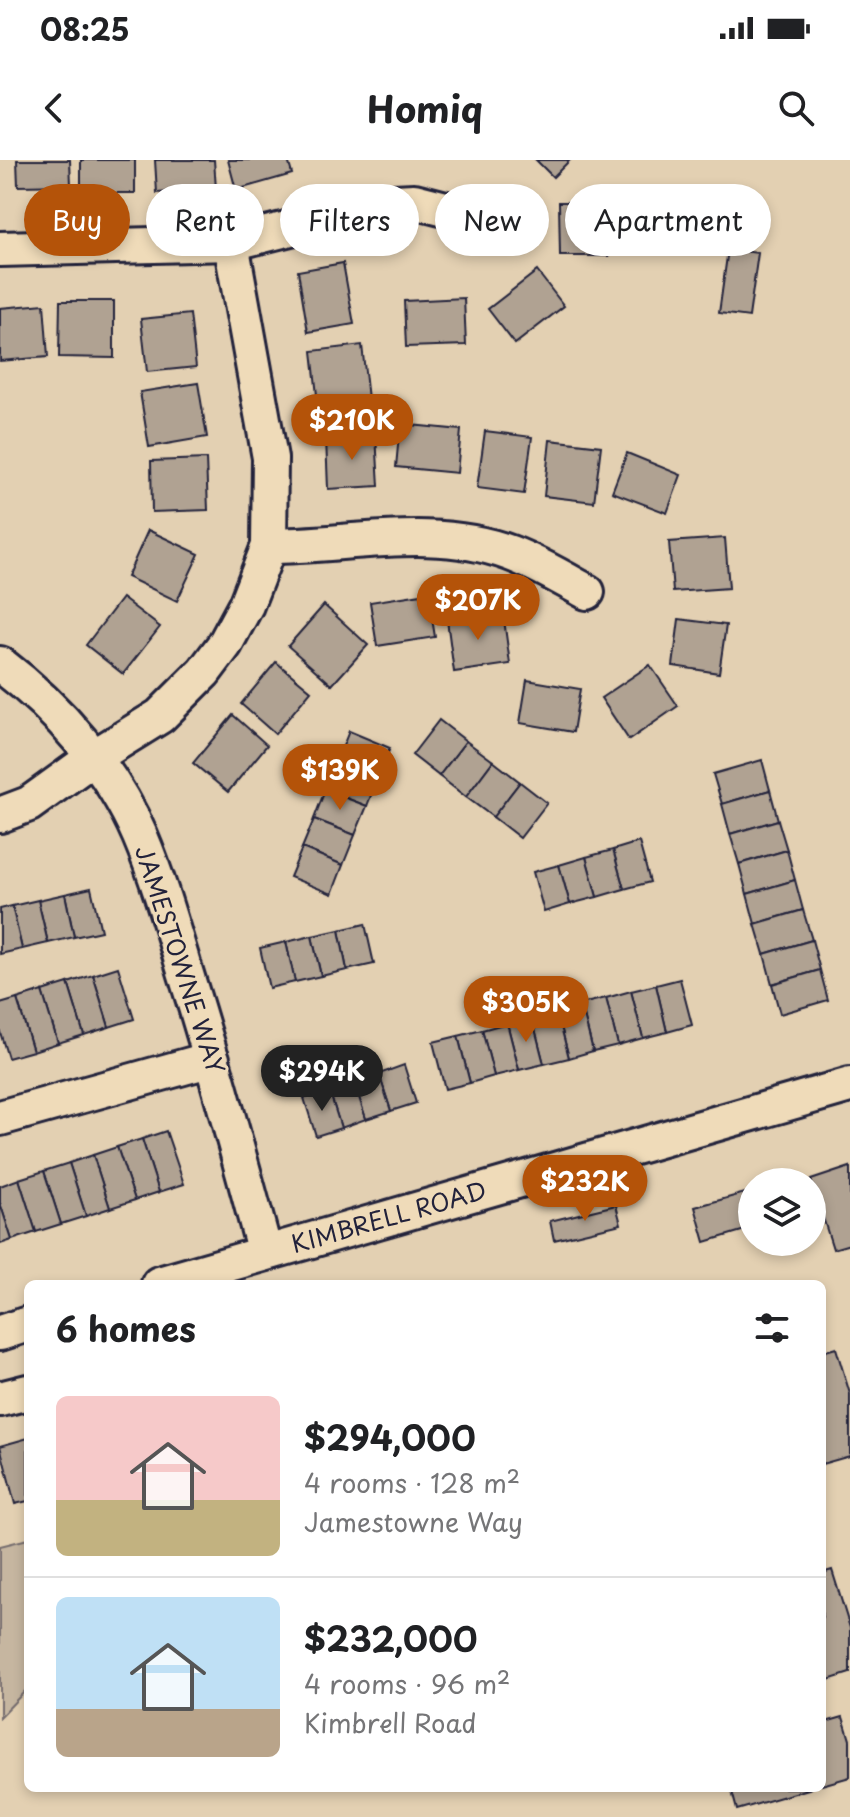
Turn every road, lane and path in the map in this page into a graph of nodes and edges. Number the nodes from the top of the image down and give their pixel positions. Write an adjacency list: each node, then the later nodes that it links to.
1 (435, 206): 2 (street)
2 (264, 235)
3 (146, 245): 4 (street)
4 (0, 249)
5 (233, 256): 6 (street)
6 (269, 546): 7 (street); 9 (street)
7 (587, 592)
8 (0, 664): 9 (street, JAMESTOWNE WAY)
9 (94, 757): 10 (street); 11 (street, JAMESTOWNE WAY)
10 (0, 815)
11 (212, 1059): 13 (street); 14 (street, JAMESTOWNE WAY)
12 (850, 1085): 14 (street, KIMBRELL ROAD)
13 (0, 1118)
14 (265, 1253): 15 (street, KIMBRELL ROAD)
15 (173, 1280)
16 (24, 1325): 17 (street)
17 (0, 1333)
18 (24, 1393): 19 (street)
19 (0, 1399)

